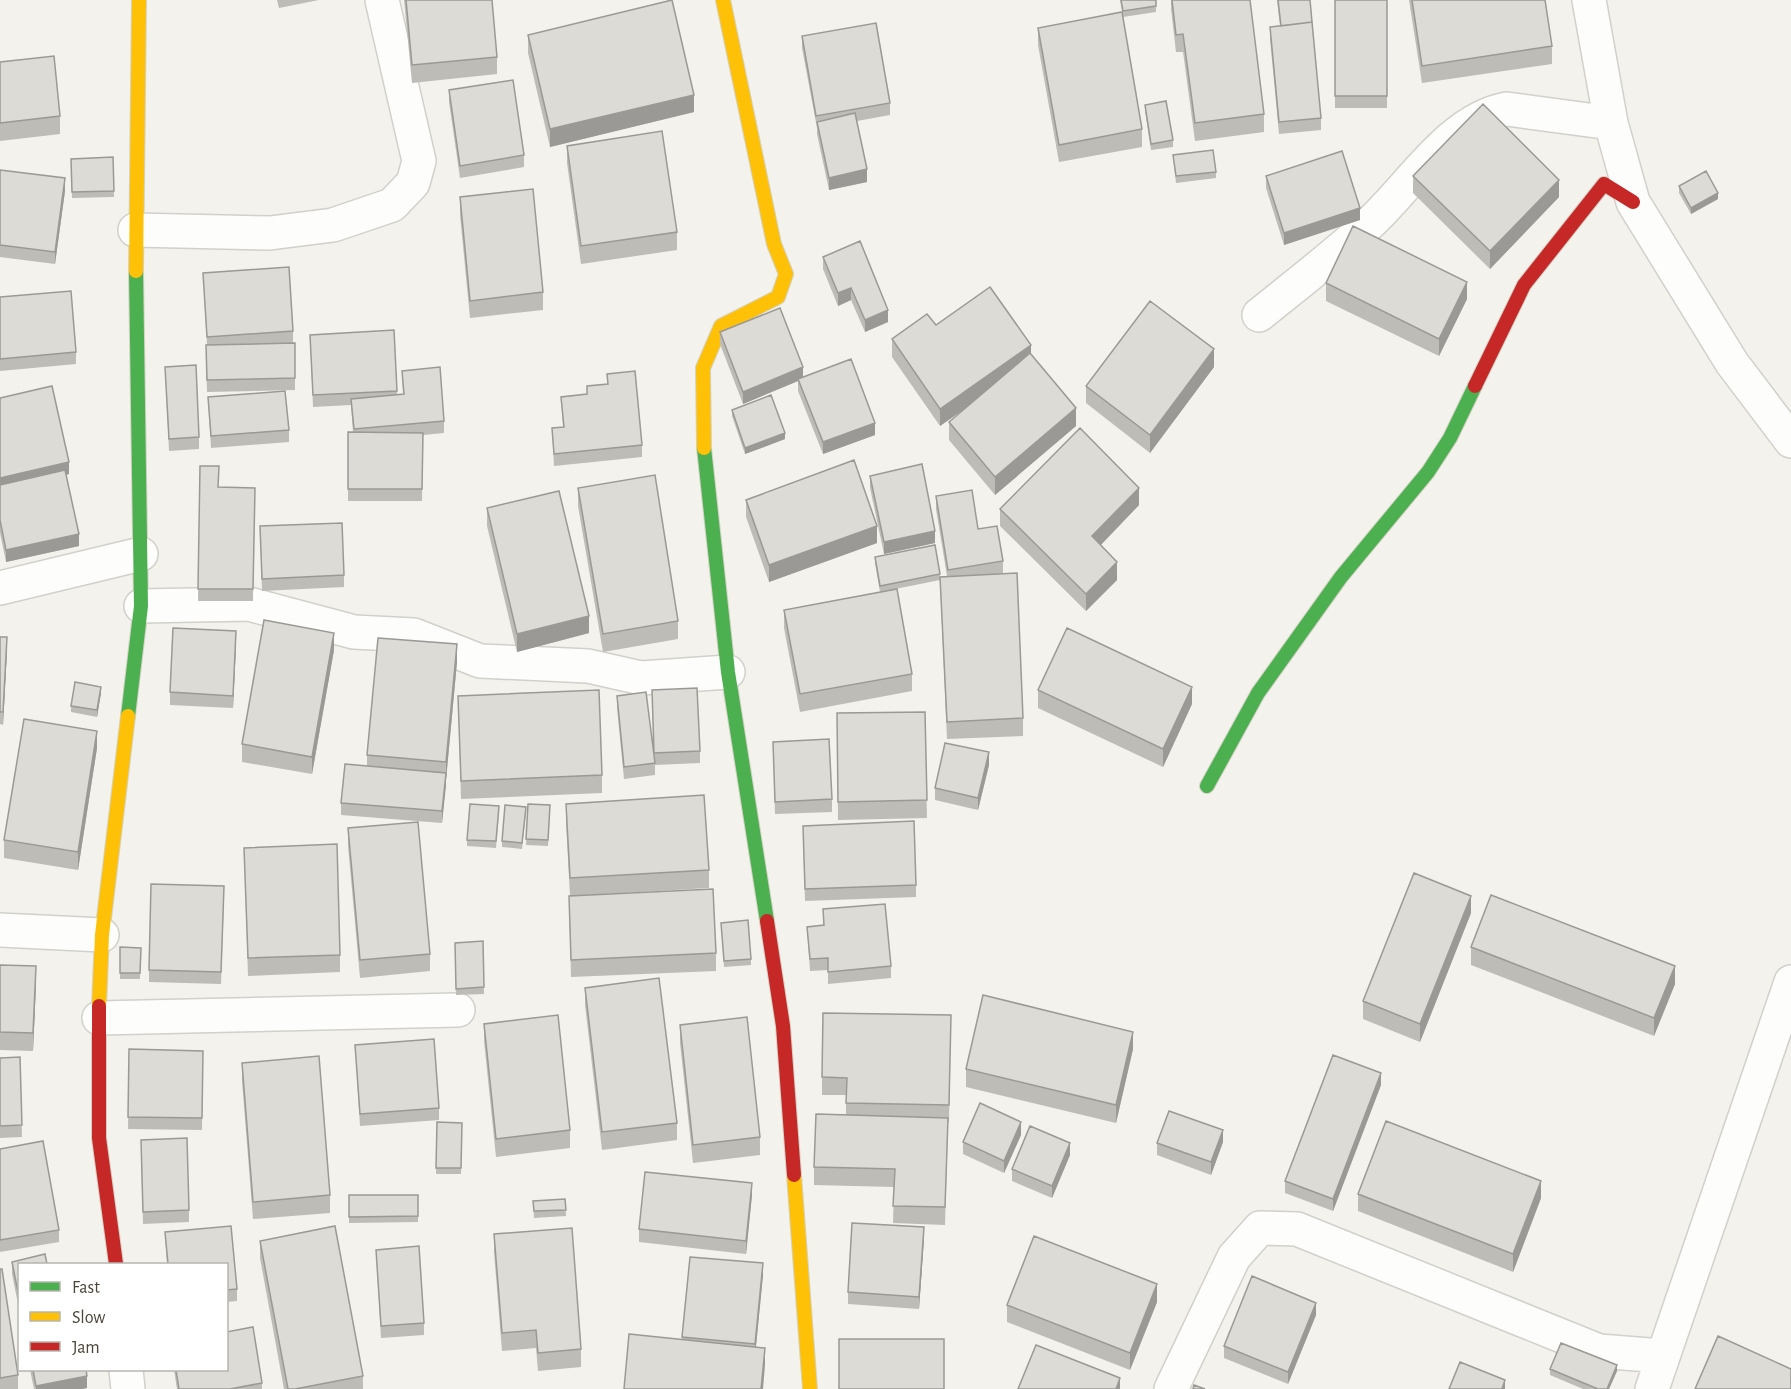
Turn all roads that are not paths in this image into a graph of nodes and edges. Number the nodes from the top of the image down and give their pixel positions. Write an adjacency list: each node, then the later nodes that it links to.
1 (139, 0): 7 (street)
2 (382, 0): 7 (street)
3 (723, 0): 13 (street)
4 (1589, 0): 5 (street)
5 (1611, 123): 6 (street); 8 (street)
6 (1633, 202): 9 (street); 14 (street)
7 (135, 230): 10 (street)
8 (1259, 315)
9 (1791, 441)
10 (141, 554): 11 (street); 12 (street)
11 (0, 588)
12 (141, 606): 13 (street); 16 (street)
13 (728, 672): 24 (street)
14 (1207, 786)
15 (0, 930): 16 (street)
16 (102, 935): 19 (street)
17 (1791, 982): 21 (street)
18 (458, 1010): 19 (street)
19 (99, 1018): 20 (street)
20 (116, 1263)
21 (1662, 1356): 25 (street); 26 (street)
22 (126, 1371): 23 (street)
23 (128, 1389)
24 (810, 1389)
25 (1171, 1389)
26 (1652, 1389)

